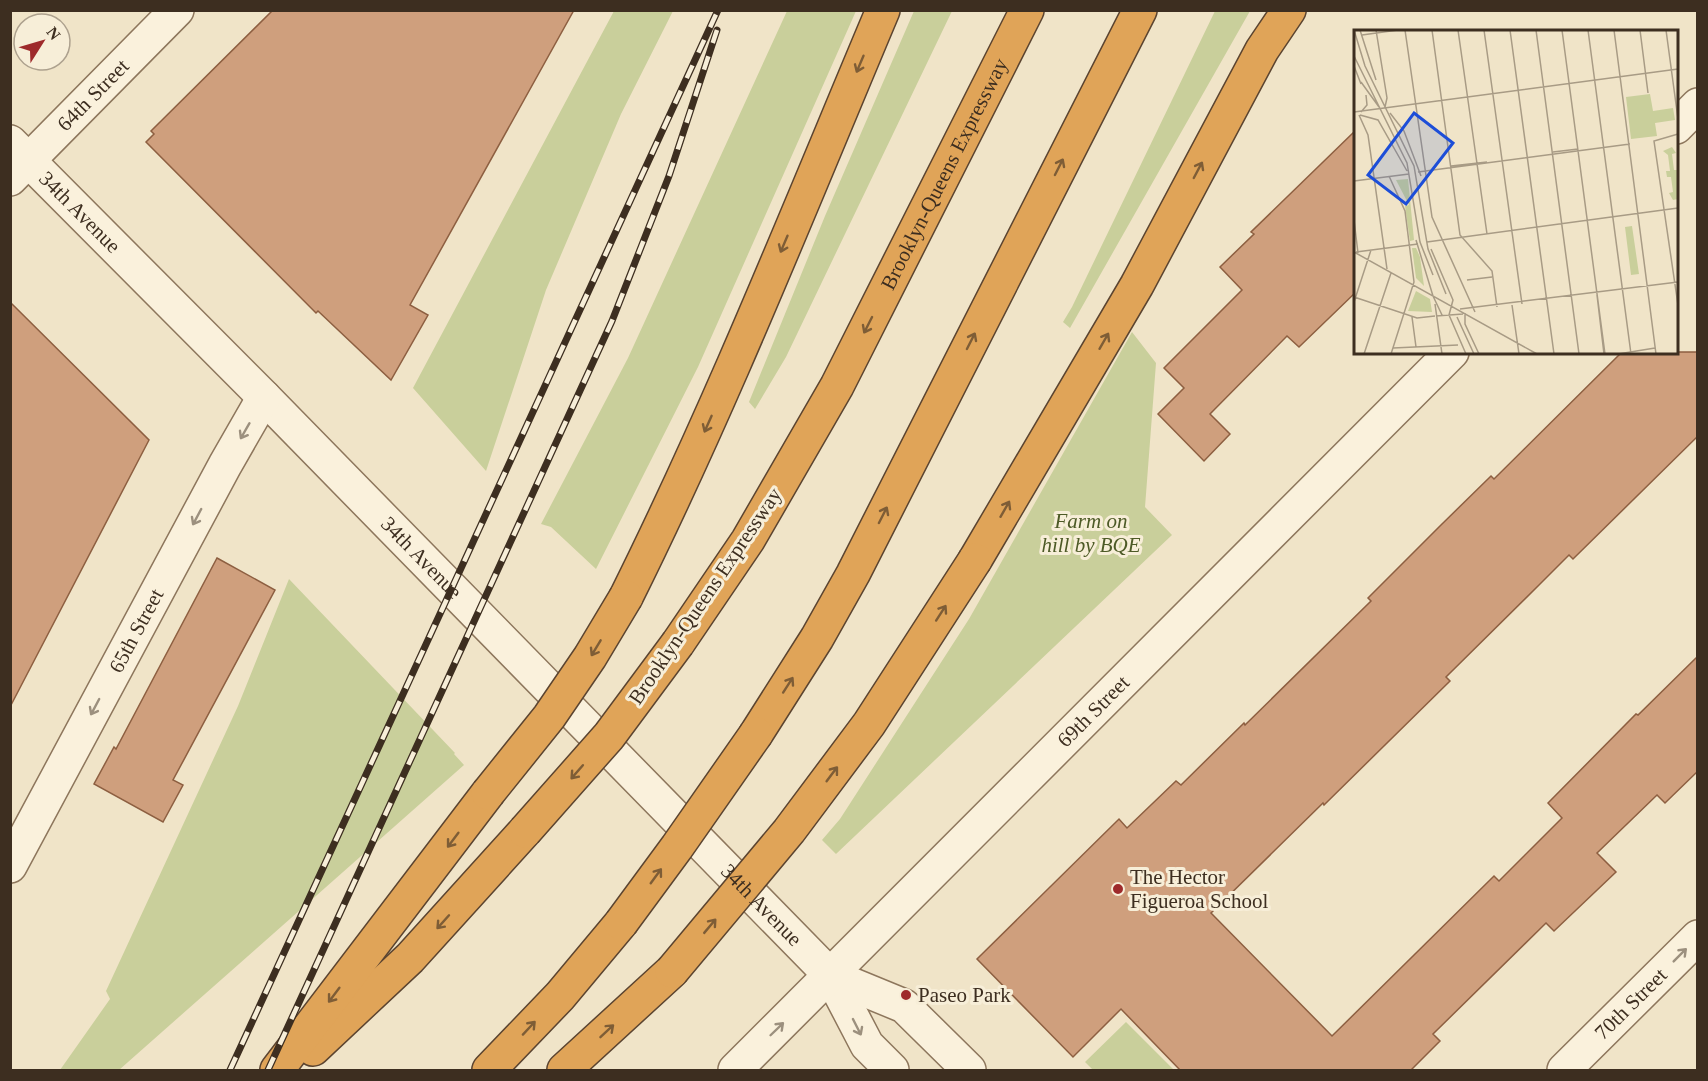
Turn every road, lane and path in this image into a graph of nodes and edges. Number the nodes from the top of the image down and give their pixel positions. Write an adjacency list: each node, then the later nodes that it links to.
1 (177, 10): 10 (street, 64th Street)
2 (883, 10): 16 (highway, one-way to 16, bridge)
3 (1027, 10): 17 (highway, Brooklyn-Queens Expressway, one-way to 17, bridge)
4 (1140, 10): 18 (highway, one-way to 4, bridge)
5 (1278, 10): 7 (highway)
6 (1288, 10): 7 (highway)
7 (1262, 50): 19 (highway, one-way to 7, bridge)
8 (1698, 105): 9 (street)
9 (1678, 126)
10 (16, 160): 12 (street, 34th Avenue)
11 (1450, 354): 15 (street, 69th Street)
12 (264, 396): 13 (street, 65th Street, one-way to 13); 15 (street, 34th Avenue)
13 (10, 866)
14 (1698, 937): 23 (street, 70th Street, one-way to 14)
15 (831, 976): 20 (street, 69th Street, one-way to 15); 21 (street, 34th Avenue, one-way to 21); 22 (street, 34th Avenue)
16 (277, 1071)
17 (289, 1071)
18 (489, 1071)
19 (564, 1071)
20 (735, 1071)
21 (892, 1071)
22 (969, 1071)
23 (1564, 1071)

